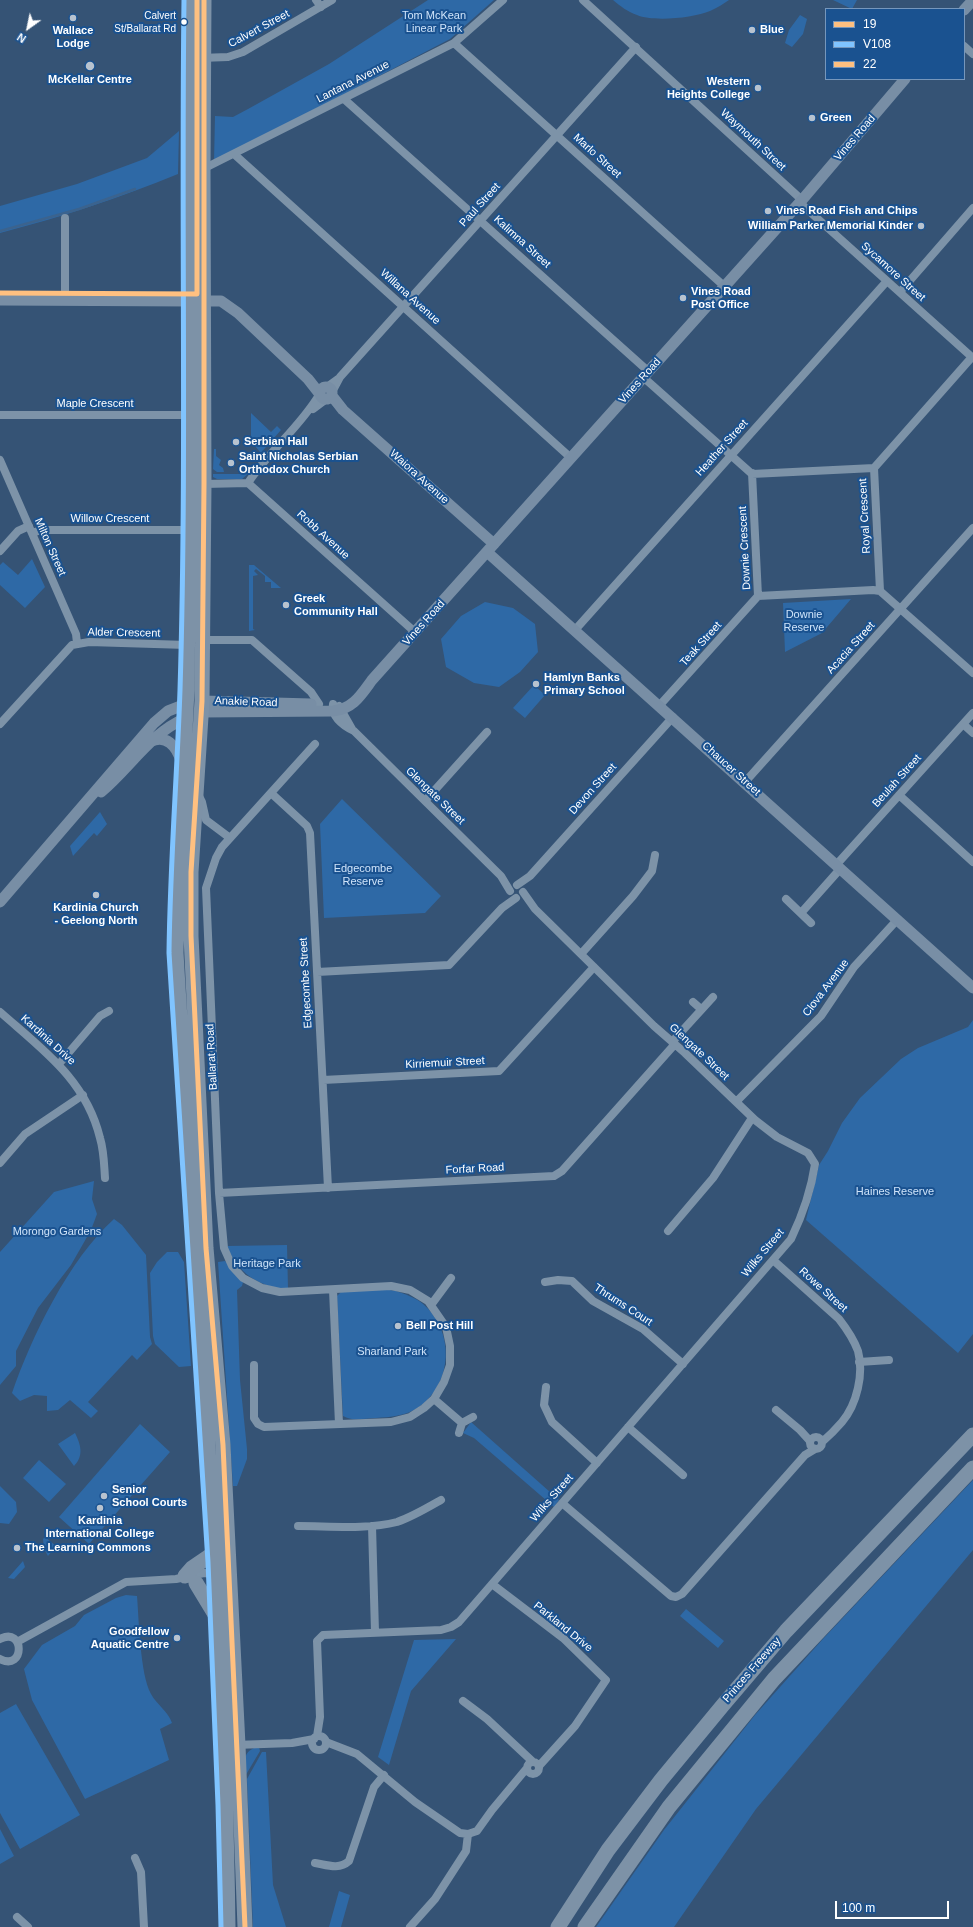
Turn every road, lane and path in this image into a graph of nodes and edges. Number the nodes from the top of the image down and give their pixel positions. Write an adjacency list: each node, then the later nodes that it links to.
1 (191, 0): 14 (highway, Ballarat Road)
2 (204, 0): 14 (highway, Ballarat Road)
3 (316, 0): 8 (street)
4 (332, 0): 8 (street, Calvert Street)
5 (503, 0): 10 (street, Lantana Avenue)
6 (583, 0): 12 (street, Waymouth Street)
7 (973, 0): 9 (main road)
8 (321, 8): 14 (street, Calvert Street)
9 (965, 9)
10 (454, 43): 16 (street, Lantana Avenue); 17 (street, Marlo Street)
11 (965, 47): 13 (street)
12 (636, 48): 17 (street, Paul Street); 20 (street, Waymouth Street)
13 (973, 54)
14 (197, 59): 19 (highway, Ballarat Road); 29 (highway, Ballarat Road)
15 (904, 80): 20 (main road, Vines Road)
16 (344, 99): 18 (street, Lantana Avenue); 23 (street, Kalimna Street)
17 (558, 135): 23 (street, Paul Street); 25 (street, Marlo Street)
18 (234, 154): 19 (street, Lantana Avenue); 30 (street, Willana Avenue)
19 (203, 169): 29 (highway, Ballarat Road)
20 (801, 201): 24 (street, Sycamore Street); 25 (main road, Vines Road)
21 (973, 208): 26 (street)
22 (65, 218): 28 (street)
23 (481, 221): 30 (street, Paul Street); 32 (street, Kalimna Street)
24 (886, 281): 26 (street, Sycamore Street); 36 (street, Heather Street)
25 (724, 286): 32 (main road, Vines Road)
26 (900, 292): 31 (street, Sycamore Street)
27 (0, 300): 28 (main road, Waiora Avenue)
28 (65, 300): 29 (main road, Waiora Avenue)
29 (197, 301): 33 (main road, Waiora Avenue); 34 (highway, Ballarat Road); 42 (highway, Ballarat Road)
30 (404, 307): 33 (street, Paul Street); 37 (street, Willana Avenue)
31 (973, 358): 39 (street)
32 (646, 374): 36 (street, Kalimna Street); 37 (main road, Vines Road)
33 (326, 394): 41 (street, Paul Street); 46 (main road, Waiora Avenue)
34 (190, 414): 35 (street, Maple Crescent); 45 (highway, Ballarat Road)
35 (0, 415)
36 (730, 455): 40 (street, Kalimna Street); 51 (street, Heather Street)
37 (571, 458): 46 (main road, Vines Road)
38 (0, 460): 44 (street, Milton Street)
39 (874, 468): 40 (street, Royal Crescent); 48 (street, Royal Crescent)
40 (752, 473): 49 (street, Downie Crescent)
41 (248, 483): 42 (street); 52 (street, Robb Avenue)
42 (204, 484): 53 (highway, Ballarat Road)
43 (973, 528): 50 (street, Acacia Street)
44 (30, 529): 45 (street, Willow Crescent); 47 (street, Willow Crescent); 54 (street, Milton Street)
45 (188, 530): 55 (highway, Ballarat Road)
46 (490, 548): 51 (main road, Chaucer Street); 52 (main road, Vines Road)
47 (0, 551)
48 (880, 591): 49 (street, Downie Crescent); 50 (street)
49 (758, 596): 58 (street, Teak Street)
50 (901, 609): 56 (street); 71 (street, Acacia Street)
51 (575, 630): 58 (main road, Chaucer Street)
52 (416, 633): 60 (main road, Vines Road)
53 (202, 640): 57 (street); 59 (highway, Ballarat Road)
54 (77, 643): 55 (street, Alder Crescent); 64 (street, Alder Crescent)
55 (187, 645): 61 (highway, Ballarat Road)
56 (973, 673)
57 (319, 704): 59 (main road, Anakie Road); 60 (main road, Anakie Road)
58 (659, 706): 63 (main road, Chaucer Street)
59 (202, 707): 60 (main road, Anakie Road); 61 (highway, Anakie Road); 73 (highway, Ballarat Road)
60 (336, 707): 75 (street, Glengate Street)
61 (186, 711): 68 (main road, Anakie Road); 70 (highway, Ballarat Road); 76 (main road, Anakie Road)
62 (973, 713): 65 (street, Beulah Street)
63 (672, 717): 71 (main road, Chaucer Street); 81 (street, Devon Street)
64 (0, 724)
65 (963, 724): 67 (street); 74 (street, Beulah Street)
66 (487, 732): 75 (street)
67 (973, 733)
68 (150, 742): 70 (main road); 76 (main road, Anakie Road)
69 (315, 744): 72 (street)
70 (184, 769): 134 (highway, Ballarat Road)
71 (745, 782): 80 (main road, Chaucer Street)
72 (271, 793): 77 (street); 89 (street, Edgecombe Street)
73 (197, 794): 77 (street); 135 (highway, Ballarat Road)
74 (899, 795): 79 (street); 80 (street, Beulah Street)
75 (425, 801): 81 (street, Glengate Street)
76 (84, 806): 83 (main road, Anakie Road)
77 (230, 838): 105 (street, Ballarat Road)
78 (655, 855): 87 (street)
79 (973, 862)
80 (839, 866): 84 (street, Beulah Street); 85 (main road, Chaucer Street)
81 (517, 892): 87 (street, Glengate Street); 89 (street, Devon Street)
82 (786, 899): 84 (street)
83 (0, 902)
84 (801, 913): 86 (street)
85 (897, 920): 90 (main road, Chaucer Street); 100 (street, Clova Avenue)
86 (812, 924)
87 (581, 954): 88 (street, Glengate Street)
88 (594, 967): 96 (street, Glengate Street); 98 (street, Kirriemuir Street)
89 (317, 972): 98 (street, Edgecombe Street)
90 (973, 988)
91 (713, 997): 93 (street, Forfar Road)
92 (693, 1002): 93 (street)
93 (701, 1009): 96 (street, Forfar Road)
94 (109, 1011): 97 (street)
95 (0, 1012): 97 (street, Kardinia Drive)
96 (674, 1043): 100 (street, Glengate Street); 104 (street, Forfar Road)
97 (59, 1064): 99 (street, Kardinia Drive)
98 (322, 1080): 104 (street, Edgecombe Street)
99 (83, 1095): 102 (street); 103 (street, Kardinia Drive)
100 (736, 1102): 101 (street, Glengate Street)
101 (752, 1118): 106 (street, Glengate Street); 107 (street)
102 (0, 1163)
103 (105, 1178)
104 (328, 1188): 105 (street, Forfar Road)
105 (219, 1193): 111 (street, Ballarat Road)
106 (802, 1217): 108 (street, Wilks Street)
107 (668, 1231)
108 (772, 1260): 114 (street, Rowe Street); 115 (street, Wilks Street)
109 (451, 1278): 112 (street)
110 (545, 1282): 115 (street, Thrums Court)
111 (333, 1290): 112 (street); 122 (street)
112 (431, 1305): 118 (street)
113 (890, 1360): 114 (street)
114 (859, 1362): 126 (street, Rowe Street)
115 (683, 1364): 123 (street, Wilks Street)
116 (254, 1365): 122 (street)
117 (546, 1387): 127 (street)
118 (434, 1398): 121 (street); 122 (street)
119 (776, 1410): 126 (street)
120 (473, 1417): 121 (street)
121 (462, 1423): 124 (street)
122 (339, 1424)
123 (628, 1427): 127 (street, Wilks Street); 129 (street)
124 (459, 1433)
125 (973, 1435): 151 (highway, Princes Freeway)
126 (815, 1442): 131 (street, Rowe Street)
127 (596, 1463): 131 (street, Wilks Street)
128 (973, 1468): 162 (highway, Princes Freeway)
129 (683, 1475)
130 (441, 1500): 133 (street)
131 (562, 1504): 138 (street, Wilks Street)
132 (298, 1526): 133 (street)
133 (372, 1526): 140 (street)
134 (214, 1553): 136 (highway); 137 (highway, Ballarat Road)
135 (230, 1577): 137 (street); 146 (highway, Ballarat Road)
136 (186, 1579): 137 (street); 137 (street); 139 (highway); 142 (street)
137 (215, 1579): 139 (highway, Ballarat Road)
138 (492, 1584): 140 (street, Wilks Street); 148 (street, Parkland Drive)
139 (218, 1619): 147 (highway, Ballarat Road)
140 (375, 1632): 145 (street, Wilks Street)
141 (0, 1639): 142 (street)
142 (17, 1642): 143 (street)
143 (0, 1659)
144 (463, 1701): 148 (street)
145 (320, 1742): 146 (street); 149 (street)
146 (238, 1744): 147 (street); 158 (highway, Ballarat Road)
147 (222, 1745): 157 (highway, Ballarat Road)
148 (532, 1766): 150 (street, Parkland Drive)
149 (384, 1775): 150 (street); 153 (street)
150 (468, 1834): 159 (street)
151 (608, 1850): 160 (highway); 161 (highway, Princes Freeway)
152 (135, 1858): 156 (street)
153 (315, 1863)
154 (18, 1917): 155 (street)
155 (28, 1927)
156 (144, 1927)
157 (228, 1927)
158 (245, 1927)
159 (410, 1927)
160 (547, 1927)
161 (558, 1927)
162 (585, 1927)

